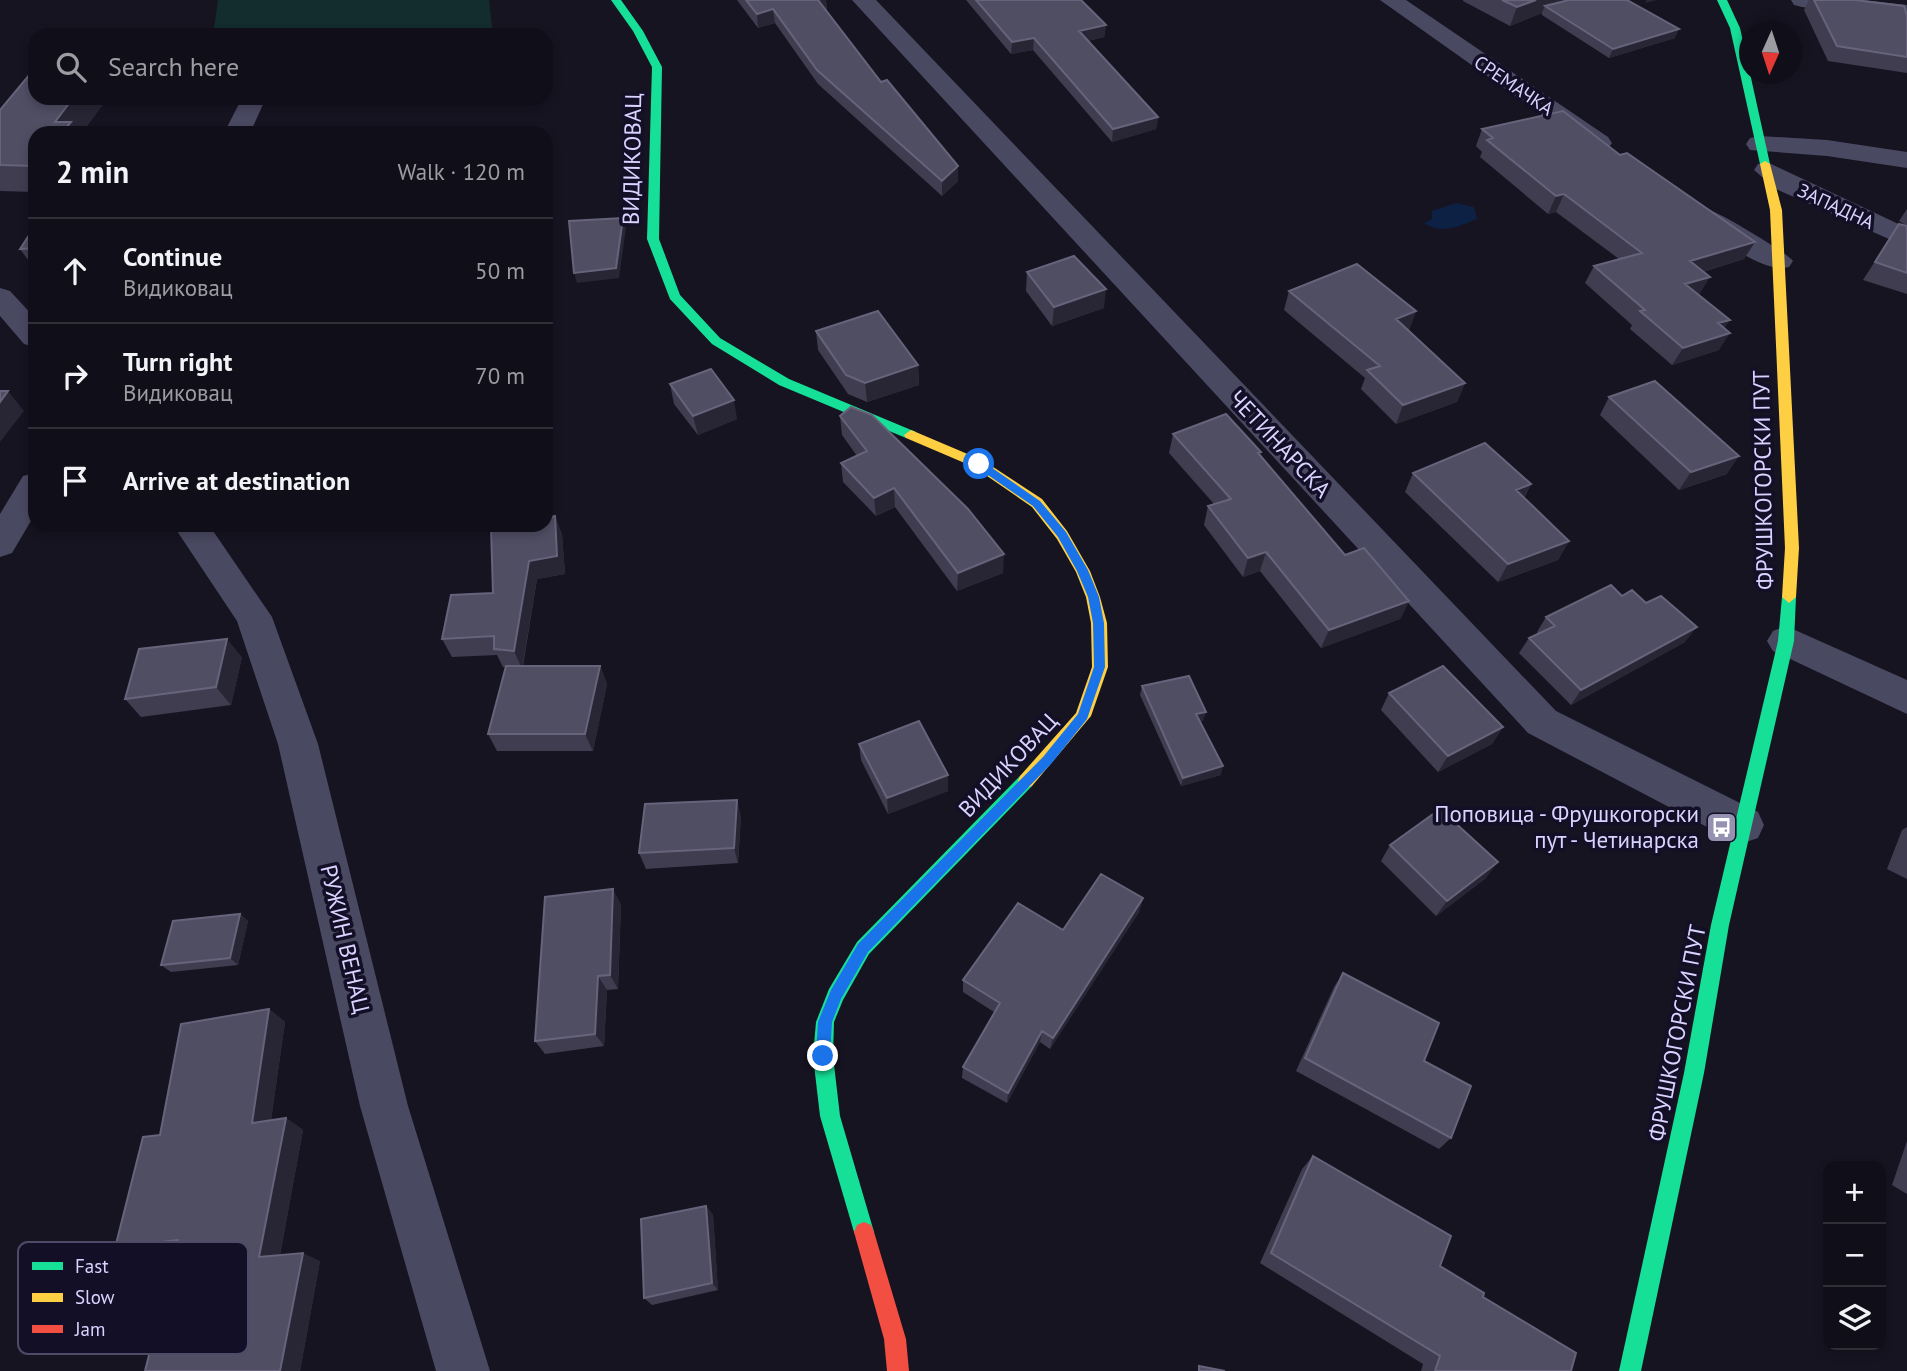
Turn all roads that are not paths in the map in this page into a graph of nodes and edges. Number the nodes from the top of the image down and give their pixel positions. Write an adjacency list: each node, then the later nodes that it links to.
1 (616, 0): 25 (street, ВИДИКОВАЦ)
2 (863, 0): 23 (street, ЧЕТИНАРСКА)
3 (1391, 0): 10 (street, СРЕМАЧКА)
4 (1722, 0): 9 (street, ФРУШКОГОРСКИ ПУТ)
5 (1802, 0): 6 (street)
6 (1907, 12)
7 (251, 105): 8 (street)
8 (240, 126)
9 (1759, 144): 11 (street); 12 (street, ФРУШКОГОРСКИ ПУТ)
10 (1621, 158)
11 (1907, 160)
12 (1767, 170): 14 (street, ЗАПАДНА); 15 (street, ФРУШКОГОРСКИ ПУТ)
13 (1689, 205): 15 (street)
14 (1907, 239)
15 (1779, 261): 21 (street, ФРУШКОГОРСКИ ПУТ)
16 (0, 297): 17 (street)
17 (28, 329)
18 (28, 497): 20 (street)
19 (195, 532): 24 (street, РУЖИН ВЕНАЦ)
20 (0, 544)
21 (1786, 641): 22 (street); 23 (street, ФРУШКОГОРСКИ ПУТ)
22 (1907, 698)
23 (1743, 825): 26 (street, ФРУШКОГОРСКИ ПУТ)
24 (463, 1371)
25 (898, 1371)
26 (1630, 1371)

